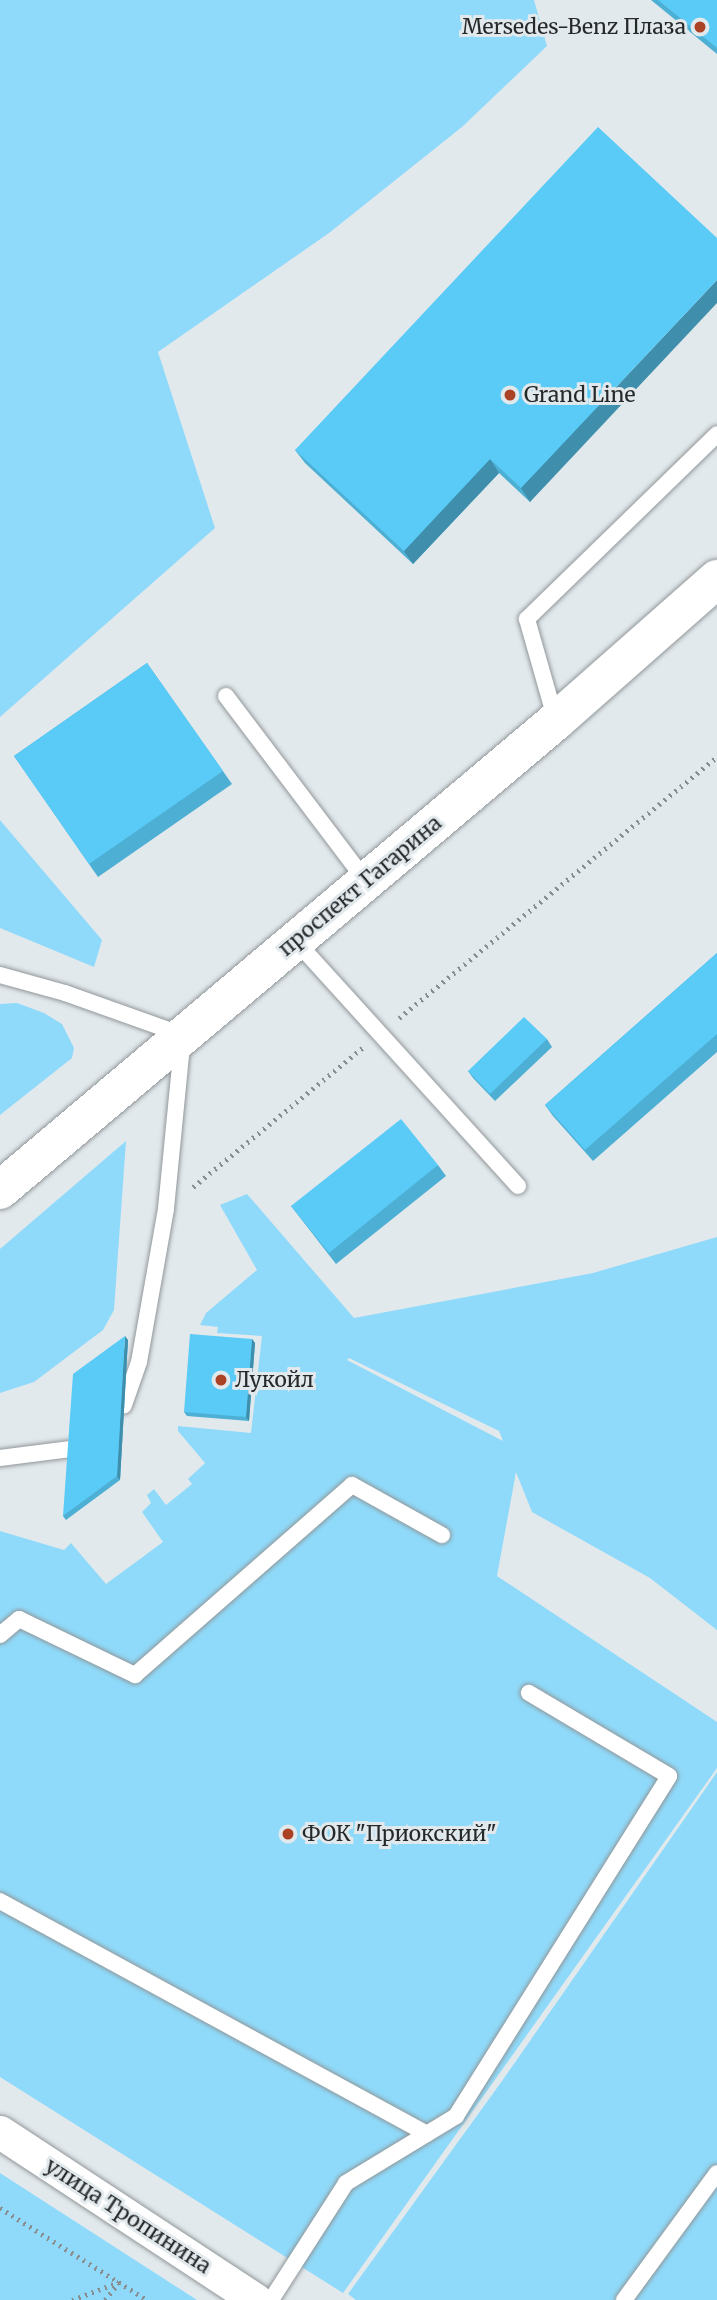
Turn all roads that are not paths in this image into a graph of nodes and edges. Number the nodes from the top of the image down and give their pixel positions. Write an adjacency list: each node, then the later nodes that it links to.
1 (717, 434): 4 (lane)
2 (717, 579): 4 (main road, проспект Гагарина)
3 (226, 696): 5 (lane)
4 (556, 721): 5 (main road, проспект Гагарина)
5 (366, 881): 6 (main road, проспект Гагарина)
6 (295, 940): 8 (main road, проспект Гагарина); 9 (lane)
7 (0, 975): 8 (lane)
8 (183, 1035): 10 (main road, проспект Гагарина); 11 (lane)
9 (518, 1186)
10 (0, 1190)
11 (124, 1405)
12 (70, 1449): 13 (lane)
13 (0, 1458)
14 (442, 1535): 15 (lane)
15 (0, 1635)
16 (529, 1693): 19 (lane)
17 (0, 1901): 19 (lane)
18 (0, 2132): 21 (street, улица Тропинина)
19 (427, 2134): 22 (lane)
20 (717, 2173): 23 (lane)
21 (257, 2300)
22 (271, 2300)
23 (624, 2300)

